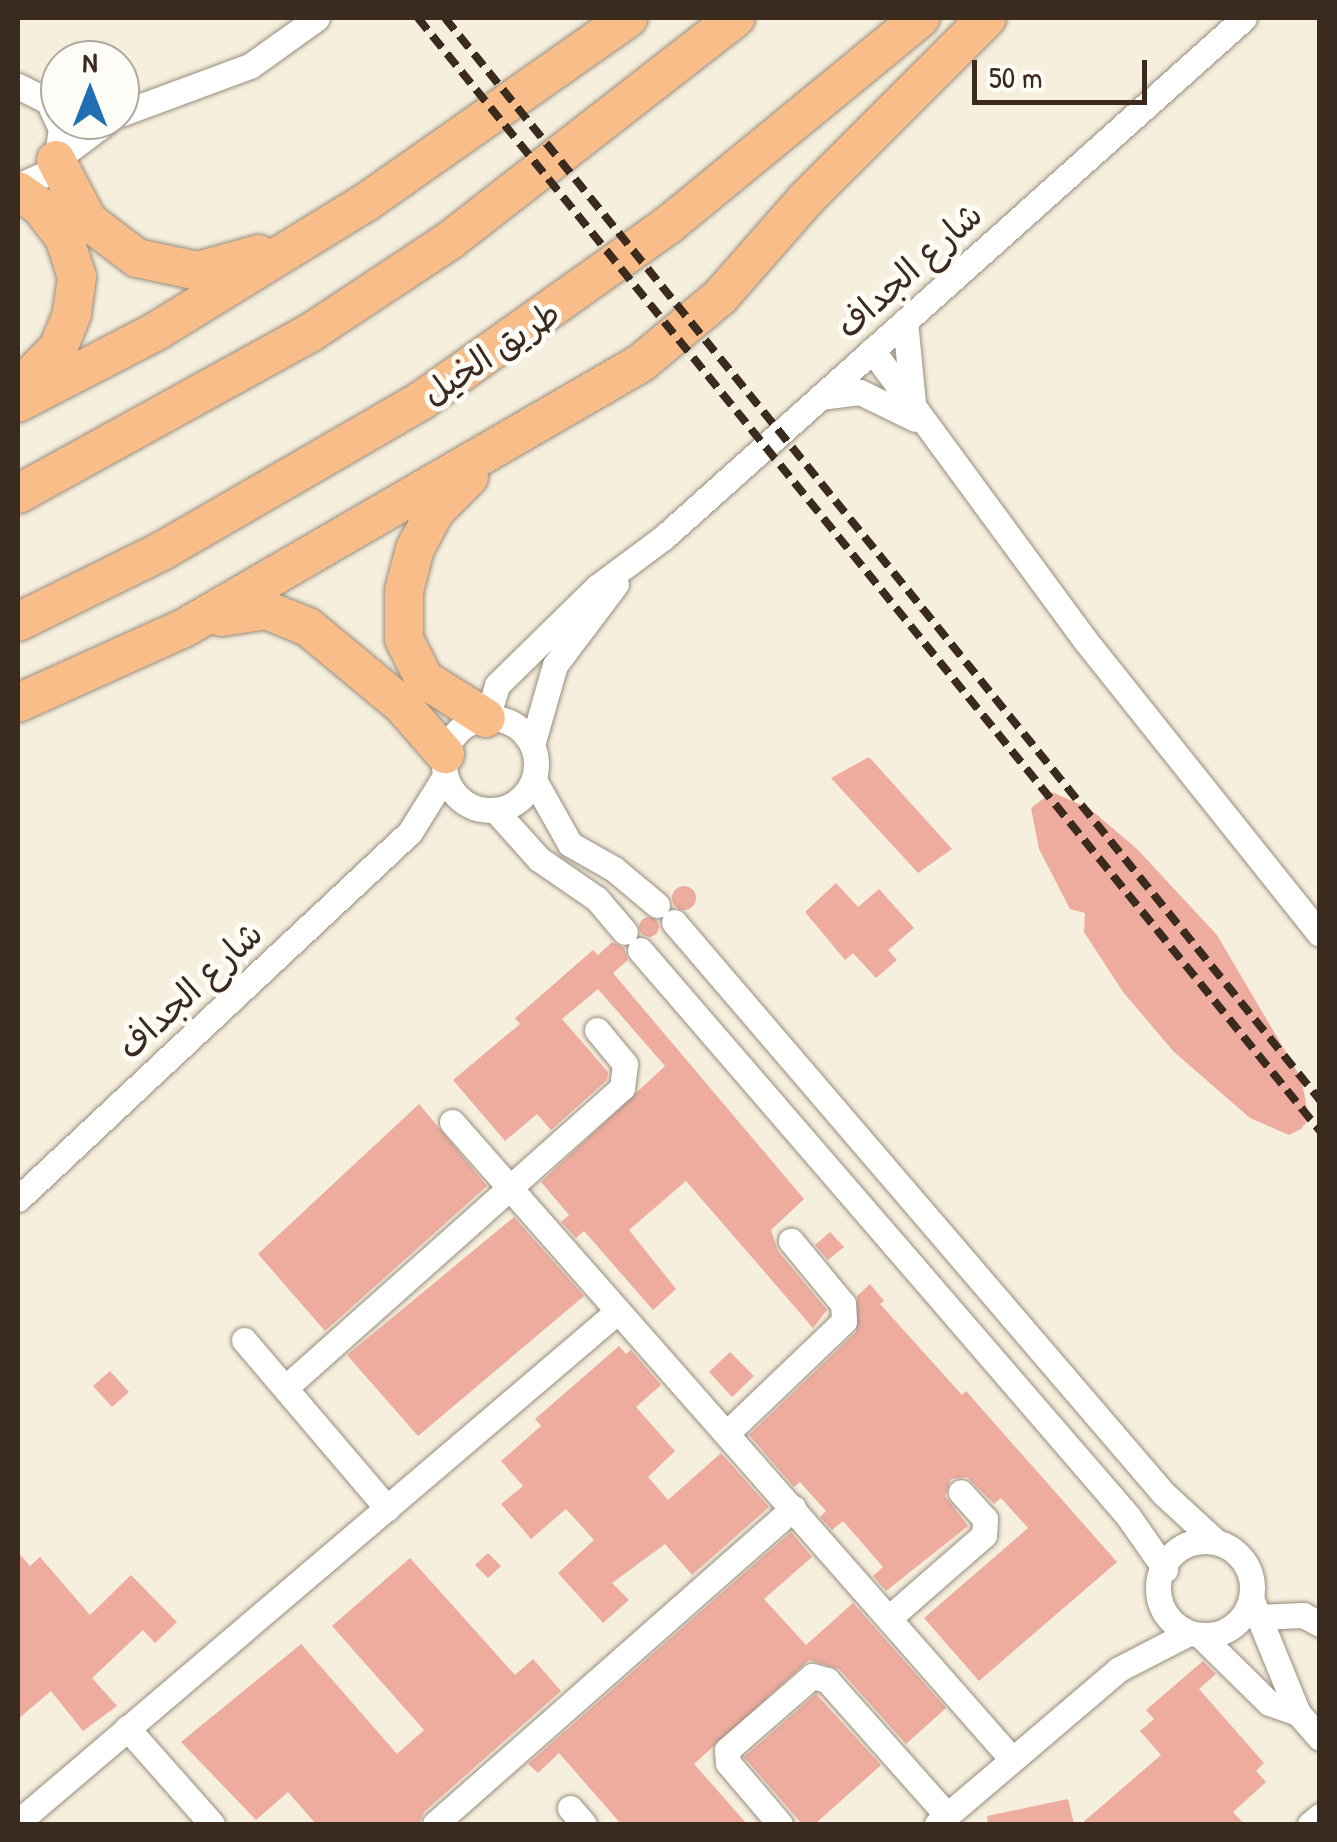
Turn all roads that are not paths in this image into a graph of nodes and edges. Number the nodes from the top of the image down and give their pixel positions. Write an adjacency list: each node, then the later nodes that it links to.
1 (317, 18): 9 (street)
2 (628, 18): 14 (highway)
3 (736, 18): 22 (highway)
4 (920, 18): 24 (highway, طريق الخيل)
5 (986, 18): 19 (highway)
6 (1244, 18): 15 (street, شارع الجداف)
7 (32, 87): 12 (street)
8 (140, 93): 9 (street)
9 (161, 95): 10 (street)
10 (140, 105)
11 (82, 140): 12 (street)
12 (56, 159): 13 (street); 14 (highway)
13 (18, 188): 17 (highway)
14 (365, 203): 20 (highway)
15 (906, 320): 16 (street, شارع الجداف); 21 (street)
16 (864, 357): 18 (street, شارع الجداف); 21 (street)
17 (18, 389)
18 (820, 396): 21 (street); 23 (street, شارع الجداف)
19 (578, 400): 25 (highway); 27 (highway)
20 (18, 403)
21 (919, 422): 33 (street)
22 (18, 494)
23 (620, 574): 27 (street, شارع الجداف); 28 (street, شارع الجداف)
24 (18, 622)
25 (186, 628): 26 (highway); 29 (highway)
26 (18, 703)
27 (486, 718): 28 (street); 29 (street, شارع الجداف)
28 (532, 744): 30 (street, شارع الجداف)
29 (445, 765): 31 (street); 32 (street, شارع الجداف)
30 (534, 780): 31 (street, شارع الجداف); 46 (street)
31 (483, 809): 32 (street, شارع الجداف); 47 (street)
32 (410, 832): 37 (street, شارع الجداف)
33 (1320, 934)
34 (597, 1030): 36 (street)
35 (452, 1122): 36 (street)
36 (511, 1189): 39 (street); 41 (street)
37 (18, 1199)
38 (790, 1240): 42 (street)
39 (618, 1311): 42 (street); 44 (street)
40 (244, 1340): 41 (street)
41 (285, 1388): 44 (street)
42 (727, 1433): 45 (street)
43 (960, 1492): 50 (street)
44 (387, 1508): 55 (street)
45 (793, 1508): 50 (street); 62 (street)
46 (1214, 1540): 47 (street); 49 (street)
47 (1164, 1569): 48 (street)
48 (1156, 1601): 52 (street); 53 (street)
49 (1254, 1608): 51 (street); 52 (street); 54 (street)
50 (889, 1618): 57 (street)
51 (1320, 1624)
52 (1193, 1636): 53 (street); 54 (street)
53 (1119, 1670): 57 (street)
54 (1298, 1713): 56 (street)
55 (127, 1728): 60 (street); 61 (street)
56 (1320, 1738)
57 (1011, 1758): 59 (street)
58 (1320, 1816): 64 (street)
59 (942, 1820): 63 (street)
60 (18, 1822)
61 (212, 1824)
62 (435, 1824)
63 (780, 1824)
64 (1310, 1824)

